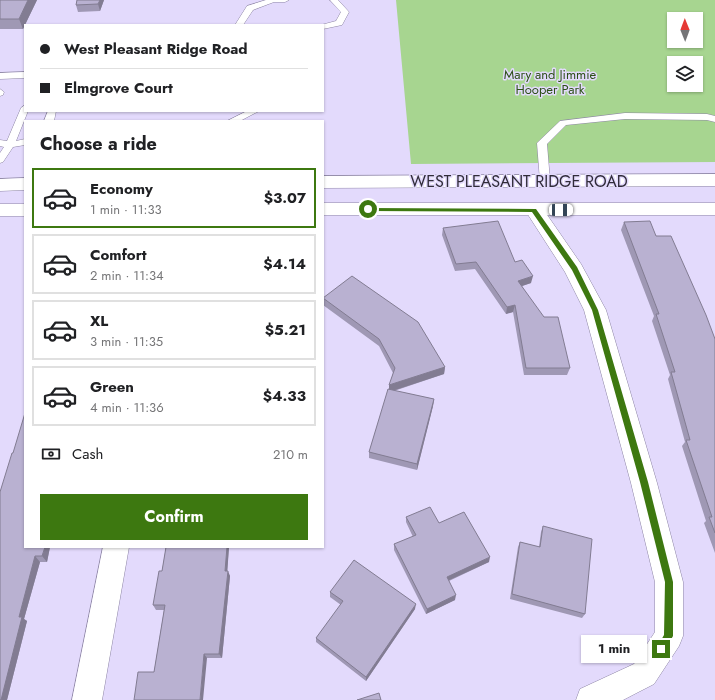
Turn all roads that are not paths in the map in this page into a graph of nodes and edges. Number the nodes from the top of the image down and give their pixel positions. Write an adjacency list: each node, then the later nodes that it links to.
1 (272, 0): 2 (lane); 4 (lane)
2 (285, 0)
3 (334, 0): 5 (lane)
4 (240, 24)
5 (324, 27)
6 (0, 76): 7 (lane)
7 (24, 76)
8 (24, 110): 14 (lane)
9 (253, 112): 11 (lane)
10 (715, 119): 17 (lane)
11 (234, 120)
12 (24, 142): 14 (lane)
13 (0, 143): 14 (lane)
14 (10, 145): 15 (lane)
15 (0, 160)
16 (715, 180): 17 (street, WEST PLEASANT RIDGE ROAD)
17 (545, 181): 18 (street, WEST PLEASANT RIDGE ROAD)
18 (324, 182)
19 (24, 184): 20 (street)
20 (0, 185)
21 (324, 209): 25 (street, WEST PLEASANT RIDGE ROAD)
22 (715, 209): 25 (street, WEST PLEASANT RIDGE ROAD)
23 (0, 210): 24 (street)
24 (24, 210)
25 (534, 210): 28 (street)
26 (116, 548): 27 (street)
27 (87, 700)
28 (591, 700)

